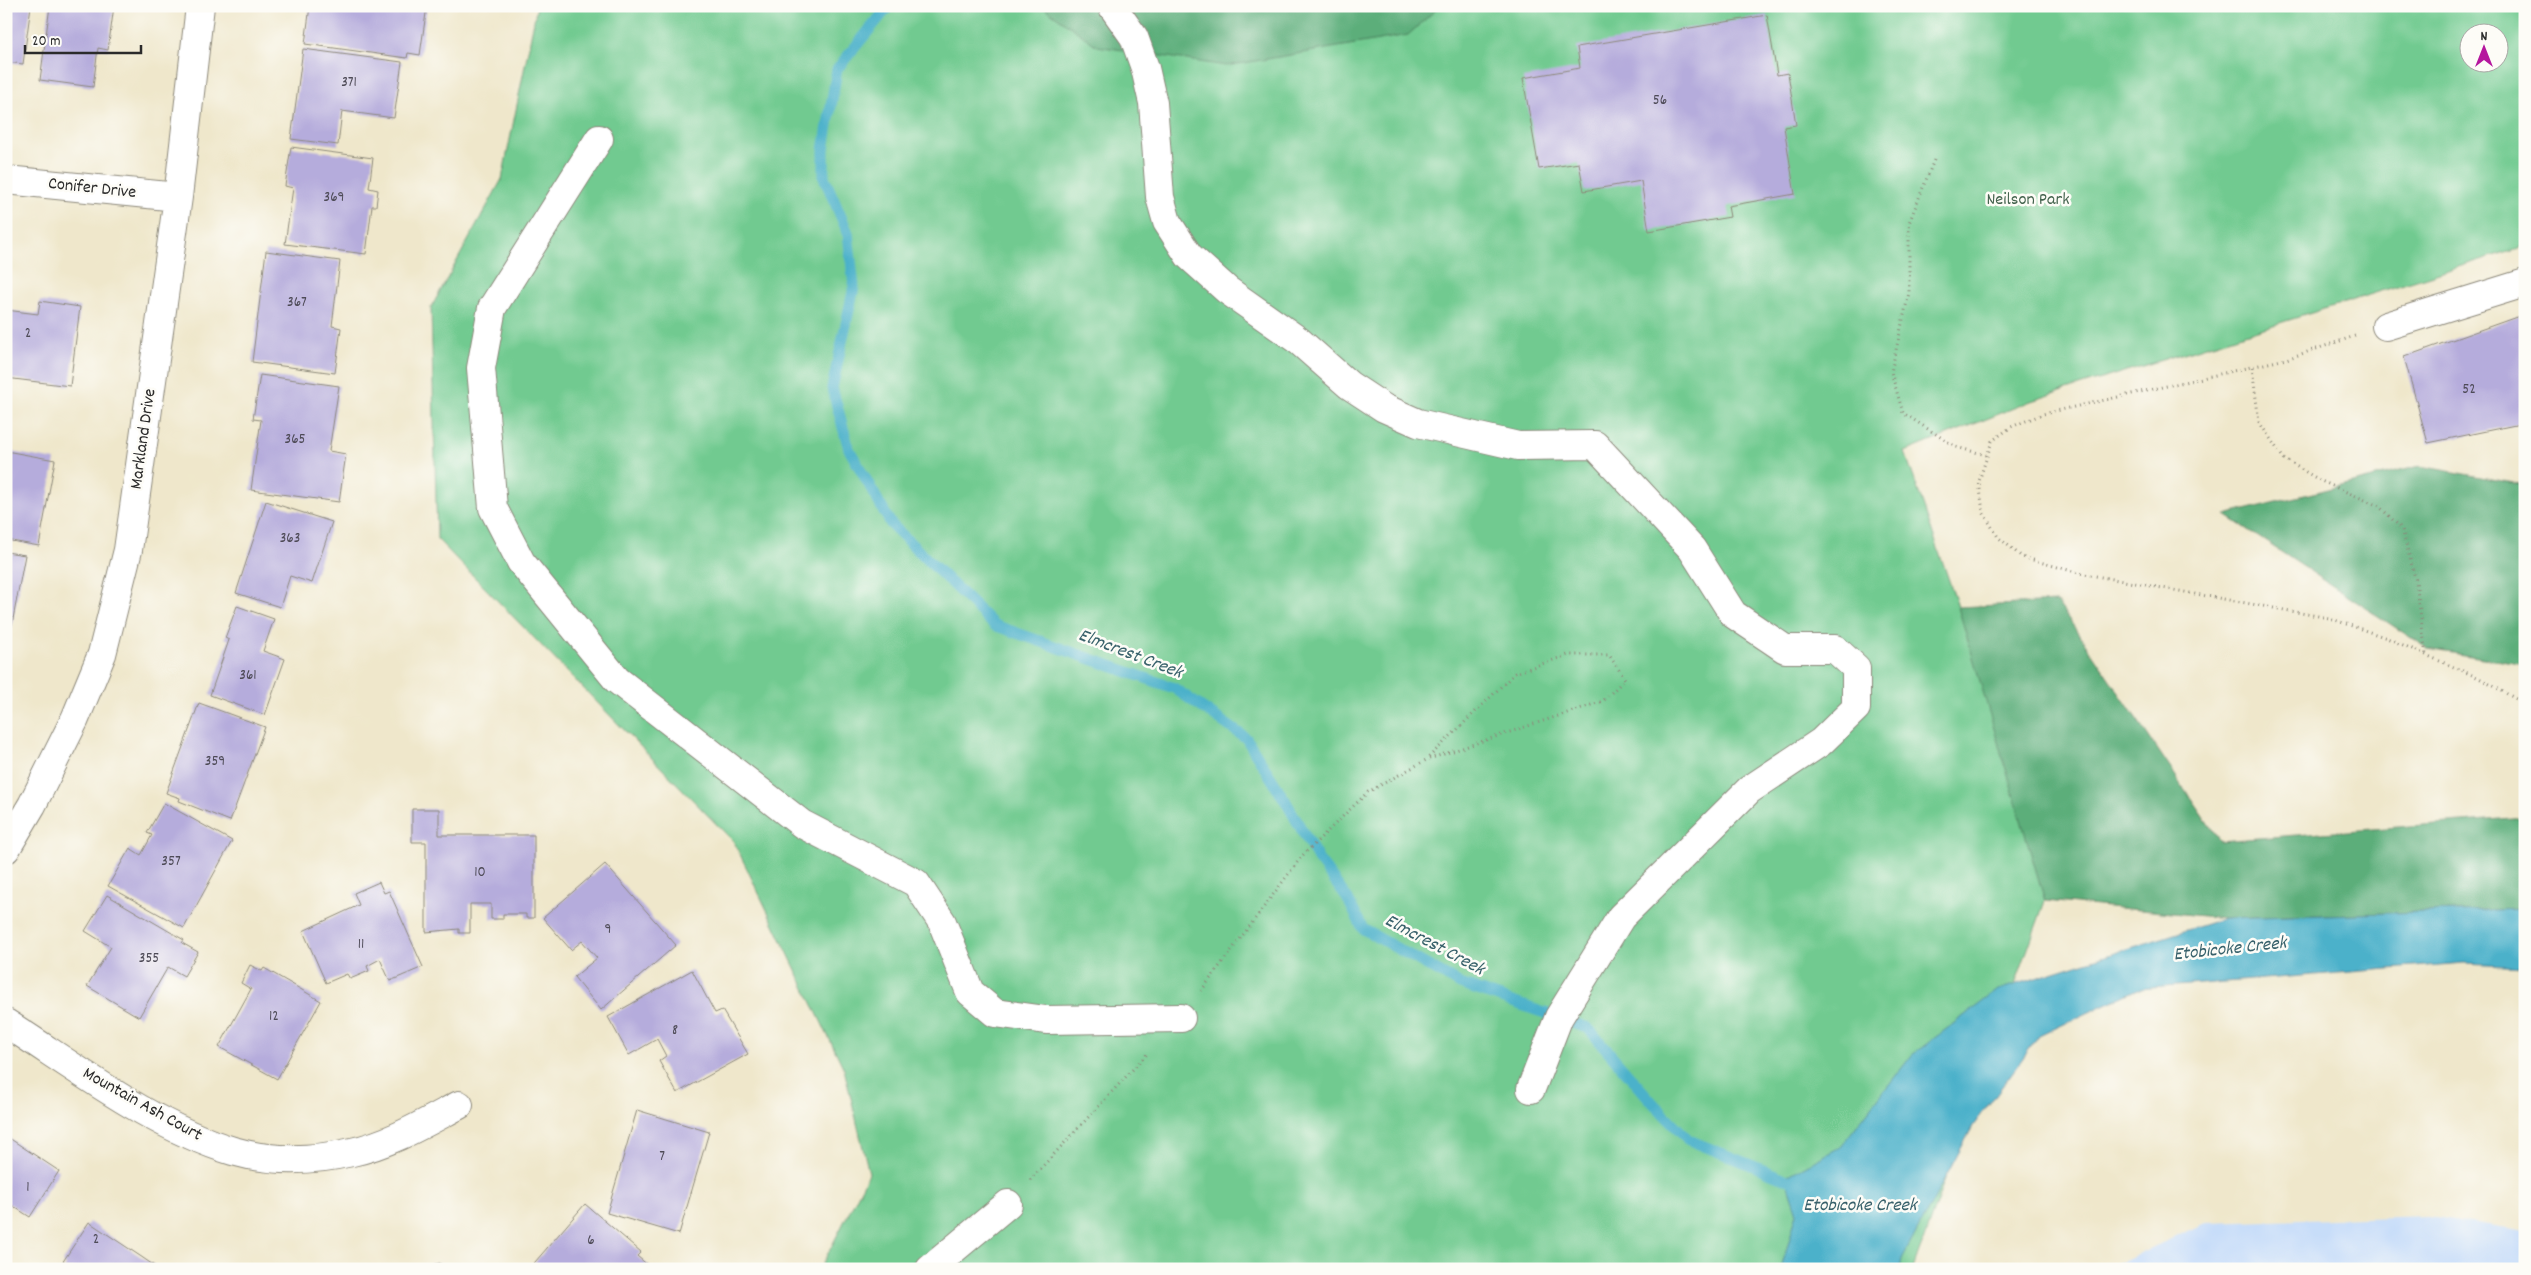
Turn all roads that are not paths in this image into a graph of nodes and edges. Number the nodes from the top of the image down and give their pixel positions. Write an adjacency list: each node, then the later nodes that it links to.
1 (200, 6): 5 (street, Markland Drive)
2 (1112, 6): 11 (street)
3 (599, 140): 9 (street)
4 (6, 180): 5 (street, Conifer Drive)
5 (178, 197): 8 (street, Markland Drive)
6 (2525, 283): 7 (street)
7 (2386, 326)
8 (6, 849)
9 (1181, 1018)
10 (6, 1023): 12 (street, Mountain Ash Court)
11 (1531, 1089)
12 (459, 1105)
13 (1008, 1204): 14 (street)
14 (930, 1269)

